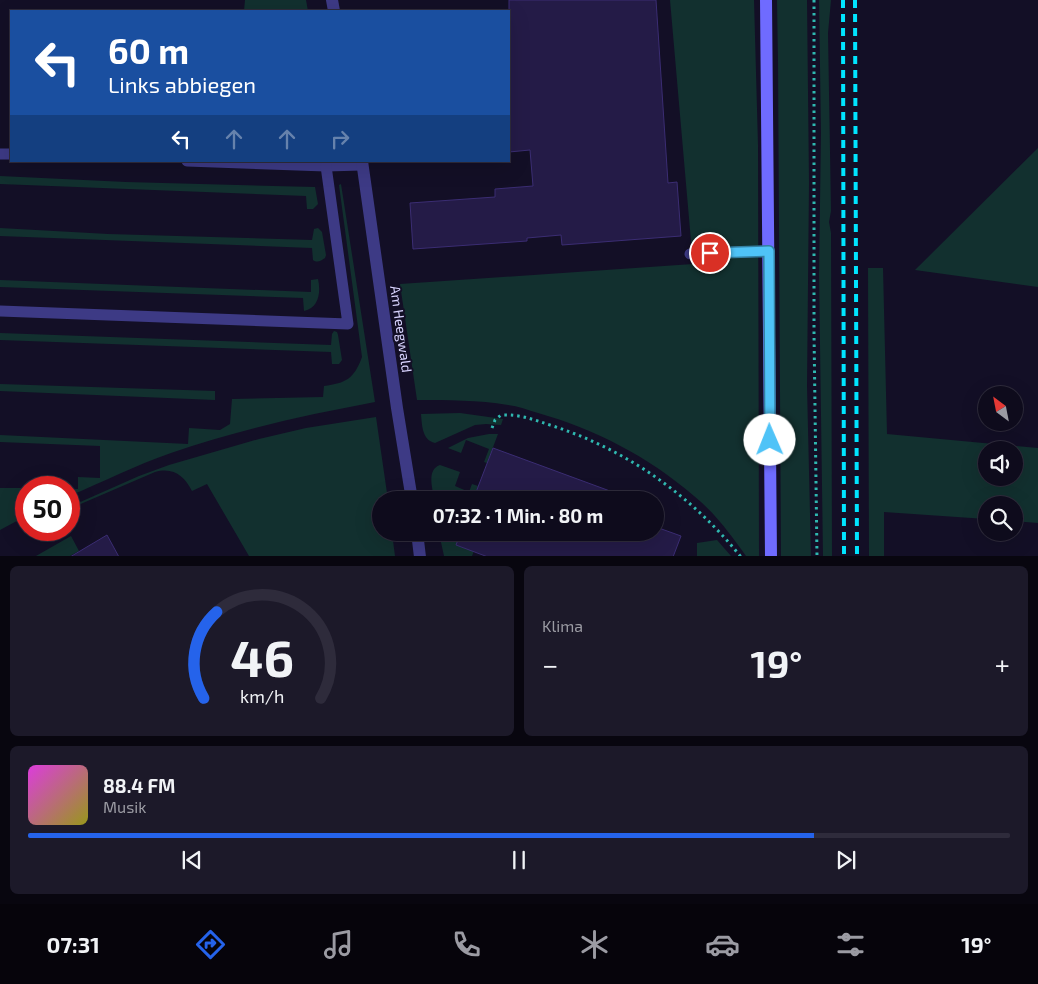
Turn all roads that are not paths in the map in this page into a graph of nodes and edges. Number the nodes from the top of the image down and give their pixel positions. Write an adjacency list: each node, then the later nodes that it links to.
1 (766, 0): 5 (main road)
2 (215, 162): 4 (lane)
3 (362, 163): 4 (lane); 8 (street, Am Heegwald)
4 (326, 166): 7 (lane)
5 (769, 251): 6 (lane); 11 (main road)
6 (690, 254)
7 (0, 311)
8 (411, 491)
9 (418, 541): 10 (street)
10 (420, 556)
11 (771, 556)

